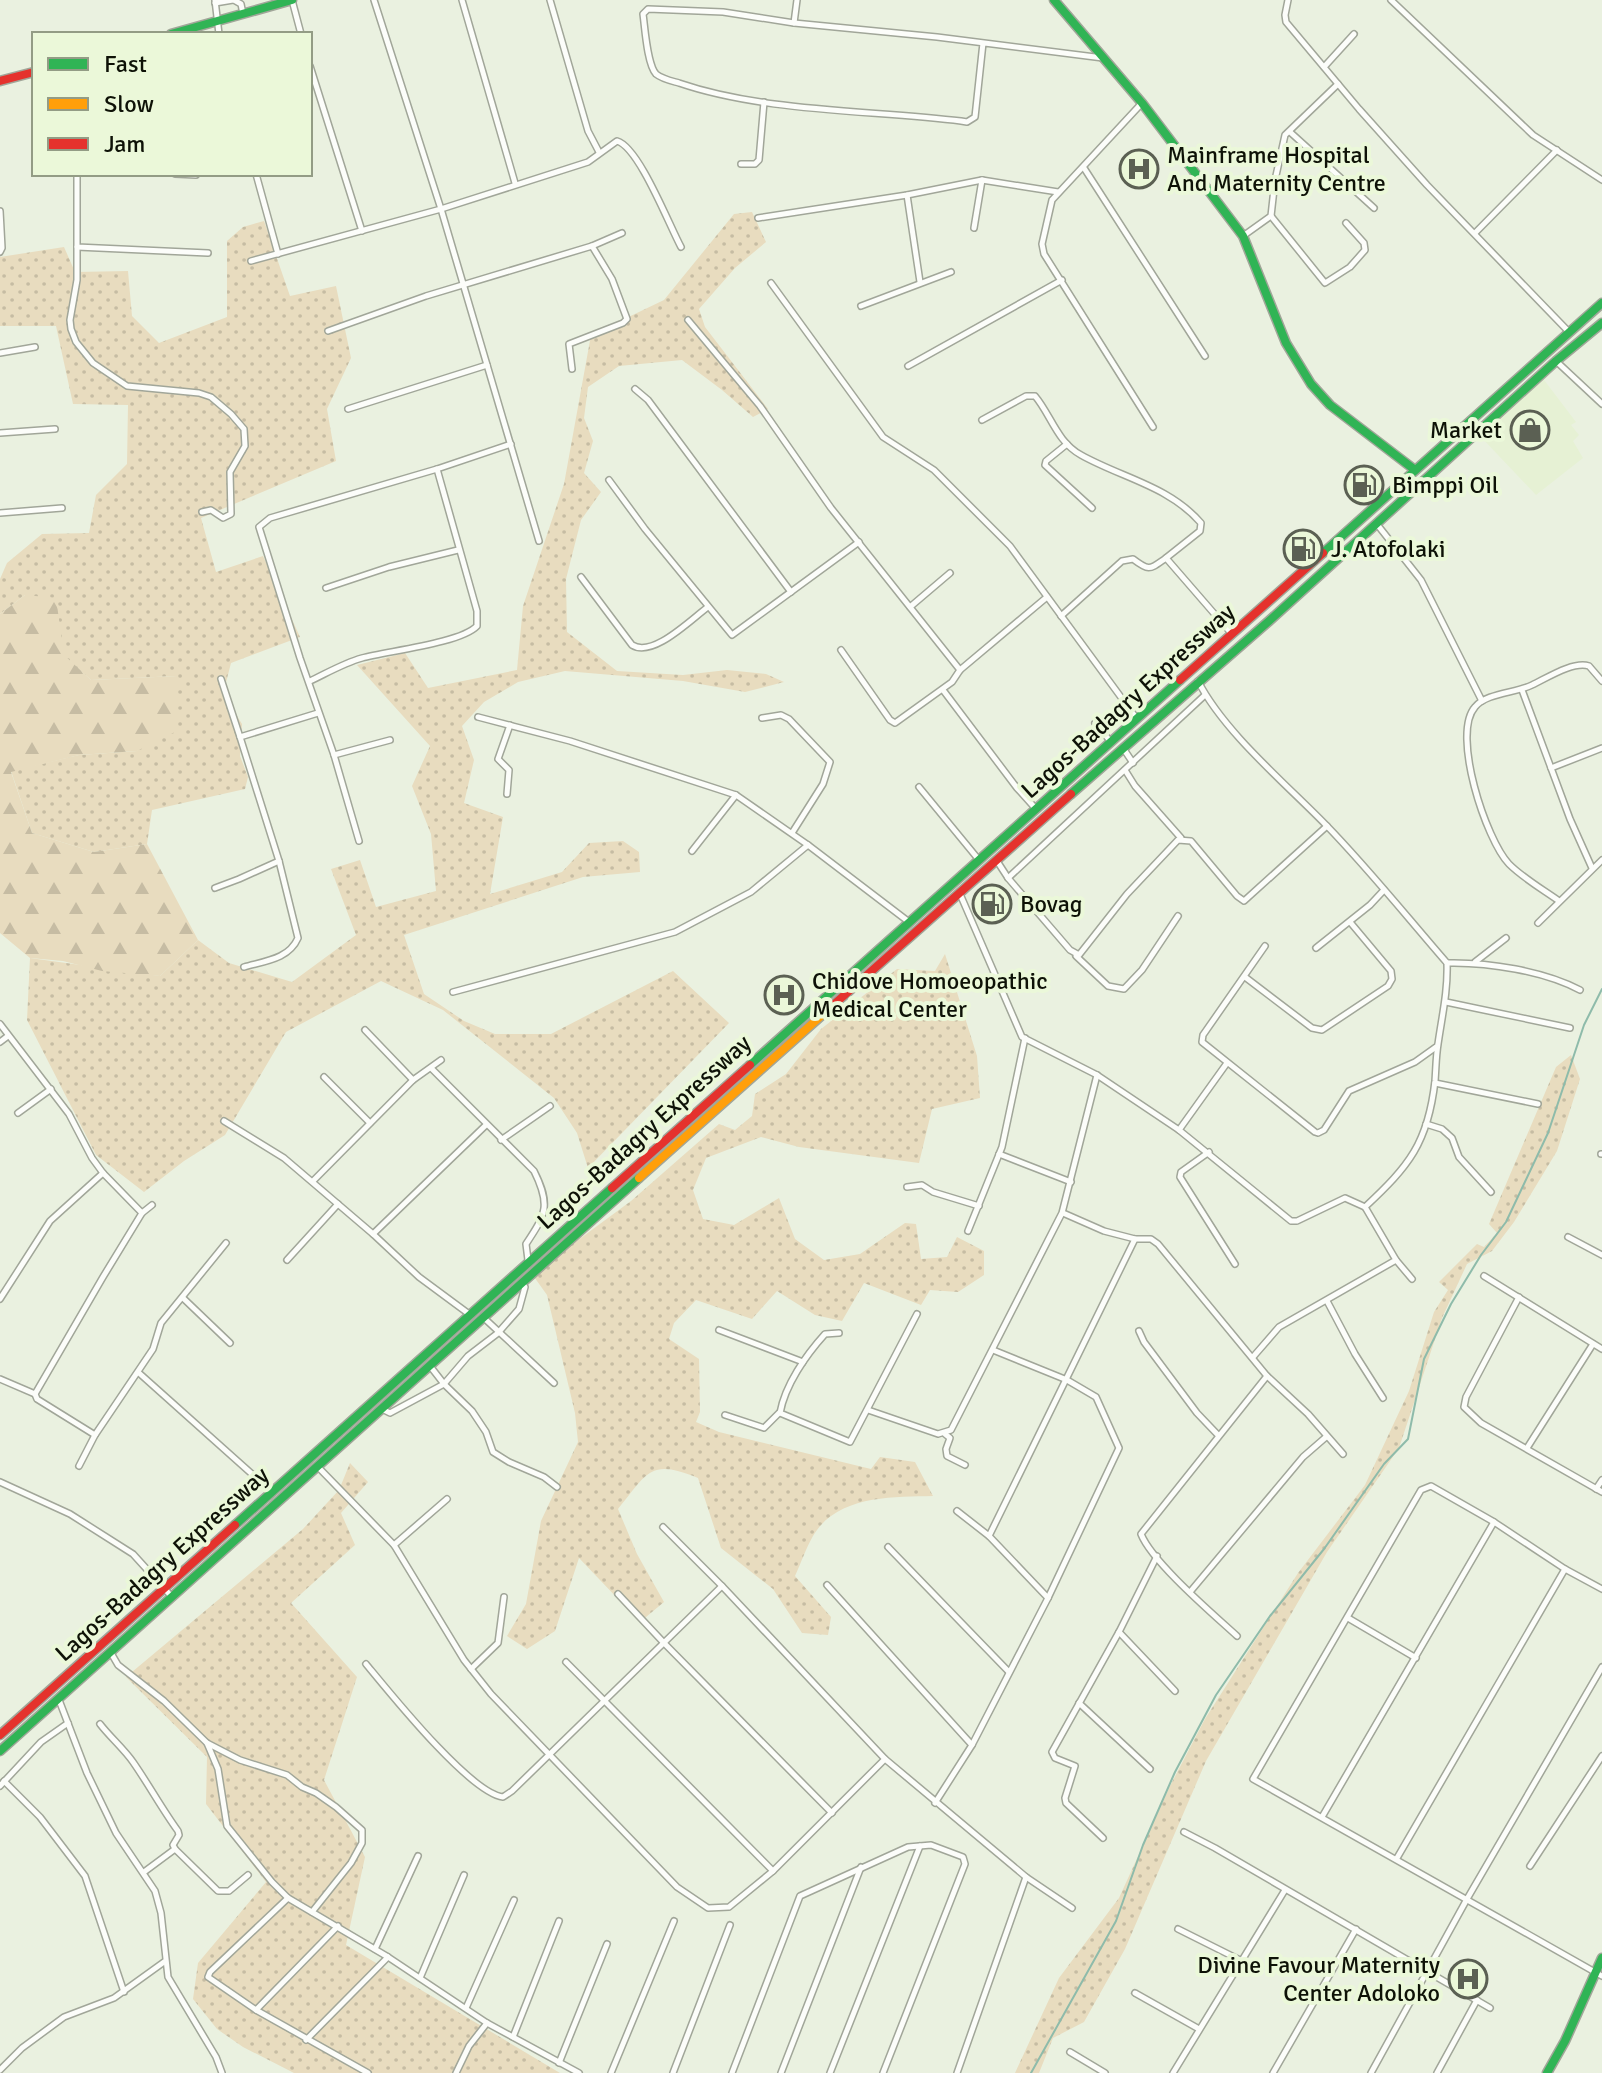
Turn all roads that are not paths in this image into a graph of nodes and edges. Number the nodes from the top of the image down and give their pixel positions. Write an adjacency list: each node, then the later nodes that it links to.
1 (233, 0): 10 (street); 11 (street)
2 (292, 0): 11 (main road); 16 (street)
3 (374, 0): 40 (street)
4 (462, 0): 36 (street)
5 (550, 0): 29 (street)
6 (797, 0): 13 (street)
7 (1054, 0): 19 (main road)
8 (1288, 0): 20 (street)
9 (1391, 0): 28 (street)
10 (215, 2): 12 (street)
11 (243, 14): 12 (main road)
12 (217, 22): 14 (main road); 15 (street)
13 (794, 23): 18 (street); 25 (street)
14 (179, 32)
15 (219, 32)
16 (300, 32)
17 (1354, 34): 20 (street)
18 (983, 43): 19 (street); 25 (street)
19 (1103, 59): 26 (main road)
20 (1324, 67): 24 (street)
21 (312, 72): 46 (street)
22 (32, 73): 23 (main road)
23 (0, 81)
24 (1338, 84): 27 (street); 48 (street)
25 (764, 102): 30 (street)
26 (1142, 103): 31 (street); 49 (main road)
27 (1290, 132): 39 (street); 42 (street)
28 (1557, 150): 35 (street); 48 (street)
29 (599, 152): 36 (street); 52 (street)
30 (741, 164)
31 (1084, 168): 37 (street); 71 (street)
32 (77, 176): 51 (street)
33 (257, 176): 55 (street)
34 (982, 180): 37 (street); 38 (street); 45 (street)
35 (1602, 180)
36 (515, 183): 40 (street)
37 (1058, 192): 58 (street)
38 (907, 195): 43 (street); 59 (street)
39 (1374, 208)
40 (441, 209): 46 (street); 61 (street)
41 (0, 211): 53 (street)
42 (1271, 216): 44 (street); 49 (street)
43 (758, 218)
44 (1346, 223)
45 (974, 228)
46 (362, 231): 55 (street)
47 (622, 233): 50 (street)
48 (1475, 233): 68 (street)
49 (1243, 236): 86 (main road)
50 (592, 246): 61 (street); 75 (street)
51 (77, 247): 54 (street); 90 (street)
52 (681, 247)
53 (0, 252)
54 (208, 253)
55 (278, 254): 56 (street)
56 (251, 261)
57 (951, 272): 59 (street)
58 (1062, 280): 74 (street); 80 (street)
59 (920, 282): 63 (street)
60 (771, 283): 101 (street)
61 (462, 285): 67 (street); 73 (street)
62 (1602, 303): 64 (main road, Lagos-Badagry Expressway)
63 (861, 306)
64 (1589, 315): 66 (main road); 68 (main road, Lagos-Badagry Expressway)
65 (688, 320): 94 (street)
66 (1601, 324): 72 (main road, Lagos-Badagry Expressway)
67 (328, 331)
68 (1569, 332): 86 (main road, Lagos-Badagry Expressway)
69 (35, 347): 70 (street)
70 (0, 353)
71 (1205, 356)
72 (1556, 361): 77 (street); 92 (main road, Lagos-Badagry Expressway)
73 (487, 365): 78 (street); 83 (street)
74 (908, 366)
75 (572, 369)
76 (635, 389): 100 (street)
77 (1602, 404)
78 (348, 409)
79 (982, 420): 84 (street)
80 (1153, 427)
81 (55, 429): 82 (street)
82 (0, 433)
83 (511, 444): 85 (street); 93 (street)
84 (1067, 444): 89 (street); 96 (street)
85 (437, 469): 95 (street); 111 (street)
86 (1415, 470): 104 (main road, Lagos-Badagry Expressway)
87 (609, 480): 102 (street)
88 (62, 508): 91 (street)
89 (1092, 508)
90 (202, 512)
91 (0, 513)
92 (1376, 523): 106 (main road, Lagos-Badagry Expressway); 117 (street)
93 (539, 541)
94 (859, 542): 100 (street); 103 (street)
95 (458, 550): 99 (street); 111 (street)
96 (1166, 558): 105 (street); 107 (street)
97 (950, 573): 103 (street)
98 (581, 577): 102 (street)
99 (326, 588)
100 (791, 592): 102 (street)
101 (1048, 597): 105 (street); 109 (street)
102 (708, 607)
103 (910, 607): 109 (street)
104 (1261, 609): 106 (main road); 107 (main road, Lagos-Badagry Expressway)
105 (1061, 616): 121 (street)
106 (1269, 621): 112 (main road, Lagos-Badagry Expressway)
107 (1232, 634): 121 (main road, Lagos-Badagry Expressway)
108 (841, 650): 114 (street)
109 (960, 670): 114 (street)
110 (221, 679): 124 (street)
111 (310, 681): 118 (street)
112 (1198, 681): 116 (street); 127 (main road, Lagos-Badagry Expressway)
113 (1602, 681): 115 (street)
114 (943, 690): 136 (street)
115 (1522, 690): 117 (street); 131 (street)
116 (1205, 695): 130 (street); 137 (street)
117 (1482, 701): 152 (street)
118 (318, 713): 124 (street); 129 (street)
119 (478, 717): 123 (street)
120 (762, 718): 138 (street)
121 (1138, 720): 126 (main road, Lagos-Badagry Expressway)
122 (1095, 723): 126 (street)
123 (510, 725): 134 (street); 135 (street)
124 (240, 737): 145 (street)
125 (390, 740): 129 (street)
126 (1111, 743): 136 (main road, Lagos-Badagry Expressway)
127 (1123, 748): 130 (street); 143 (main road, Lagos-Badagry Expressway)
128 (1602, 748): 131 (street)
129 (334, 755): 140 (street)
130 (1133, 763): 132 (street)
131 (1551, 768): 147 (street)
132 (1125, 770): 139 (street); 148 (street)
133 (919, 787): 146 (street)
134 (507, 794)
135 (736, 795): 138 (street); 142 (street)
136 (1037, 810): 146 (main road, Lagos-Badagry Expressway)
137 (1327, 826): 139 (street); 150 (street)
138 (792, 833): 141 (street)
139 (1181, 838): 160 (street)
140 (359, 841)
141 (808, 845): 155 (street); 166 (street)
142 (692, 851)
143 (997, 860): 148 (street); 151 (main road, Lagos-Badagry Expressway)
144 (1602, 860): 147 (street)
145 (279, 861): 149 (street); 163 (street)
146 (979, 861): 155 (main road, Lagos-Badagry Expressway)
147 (1592, 868): 152 (street)
148 (1008, 878): 160 (street)
149 (215, 888)
150 (1384, 890): 154 (street); 161 (street)
151 (960, 893): 172 (street); 217 (main road, Lagos-Badagry Expressway)
152 (1559, 901): 156 (street)
153 (1178, 916): 160 (street)
154 (1350, 922): 159 (street); 164 (street)
155 (910, 923): 213 (main road, Lagos-Badagry Expressway)
156 (1538, 923)
157 (1506, 938): 162 (street)
158 (1265, 946): 164 (street)
159 (1316, 948)
160 (1075, 955)
161 (1447, 963): 162 (street); 167 (street)
162 (1474, 963): 165 (street)
163 (244, 967)
164 (1245, 976): 176 (street)
165 (1580, 990)
166 (453, 992)
167 (1446, 1002): 169 (street); 174 (street)
168 (0, 1024): 171 (street)
169 (1570, 1028)
170 (365, 1030): 180 (street)
171 (8, 1036): 173 (street); 182 (street)
172 (1025, 1038): 178 (street); 193 (street)
173 (0, 1042)
174 (1437, 1046): 176 (street); 181 (street)
175 (441, 1060): 177 (street)
176 (1227, 1063): 190 (street)
177 (432, 1069): 180 (street); 189 (street)
178 (1097, 1075): 190 (street); 196 (street)
179 (324, 1077): 187 (street)
180 (413, 1080): 187 (street)
181 (1435, 1083): 183 (street); 188 (street)
182 (51, 1089): 185 (street); 194 (street)
183 (1538, 1104)
184 (550, 1106): 191 (street)
185 (18, 1113)
186 (224, 1121): 195 (street)
187 (370, 1123): 195 (street)
188 (1426, 1124): 198 (street); 202 (street)
189 (486, 1125): 191 (street); 206 (street)
190 (1179, 1130): 192 (street)
191 (501, 1140): 213 (street)
192 (1209, 1152): 202 (street); 214 (street)
193 (999, 1154): 196 (street); 201 (street)
194 (103, 1173): 203 (street); 220 (street)
195 (313, 1181): 199 (street)
196 (1071, 1182): 204 (street)
197 (907, 1187): 201 (street)
198 (1491, 1192)
199 (338, 1204): 206 (street); 211 (street)
200 (152, 1205): 203 (street)
201 (979, 1206): 205 (street)
202 (1365, 1207): 212 (street)
203 (142, 1213): 242 (street)
204 (1062, 1213): 208 (street); 232 (street)
205 (968, 1231)
206 (373, 1234): 222 (street)
207 (1568, 1237): 210 (street)
208 (1135, 1239): 233 (street); 239 (street)
209 (226, 1243): 219 (street)
210 (1602, 1255)
211 (287, 1260)
212 (1396, 1260): 216 (street); 221 (street)
213 (529, 1261): 222 (main road, Lagos-Badagry Expressway)
214 (1235, 1264)
215 (1484, 1276): 218 (street)
216 (1412, 1279)
217 (522, 1282): 224 (main road, Lagos-Badagry Expressway); 227 (street)
218 (1519, 1297): 230 (street); 252 (street)
219 (183, 1298): 229 (street); 236 (street)
220 (0, 1299)
221 (1327, 1301): 233 (street); 243 (street)
222 (469, 1314): 261 (main road, Lagos-Badagry Expressway)
223 (917, 1314): 245 (street)
224 (484, 1318): 227 (street); 235 (main road, Lagos-Badagry Expressway)
225 (719, 1330): 234 (street)
226 (1139, 1331): 250 (street)
227 (498, 1333): 240 (street); 241 (street)
228 (839, 1333): 234 (street)
229 (230, 1343)
230 (1593, 1344): 231 (street); 252 (street)
231 (1602, 1349)
232 (993, 1350): 239 (street); 248 (street)
233 (1253, 1357): 237 (street)
234 (803, 1362): 246 (street)
235 (430, 1366): 241 (street); 244 (main road, Lagos-Badagry Expressway)
236 (139, 1373): 249 (street); 261 (street)
237 (1267, 1376): 250 (street); 251 (street)
238 (0, 1379): 242 (street)
239 (1067, 1380): 266 (street); 279 (street)
240 (554, 1383)
241 (444, 1384): 244 (street); 259 (street)
242 (35, 1394): 249 (street)
243 (1383, 1398)
244 (382, 1409): 256 (main road, Lagos-Badagry Expressway)
245 (868, 1410): 246 (street); 248 (street)
246 (780, 1413): 247 (street)
247 (725, 1415)
248 (944, 1434): 254 (street)
249 (95, 1435): 255 (street)
250 (1218, 1435): 269 (street)
251 (1326, 1437): 253 (street); 275 (street)
252 (1527, 1448): 260 (street)
253 (1343, 1454)
254 (965, 1465)
255 (79, 1466)
256 (318, 1467): 267 (street); 278 (main road, Lagos-Badagry Expressway)
257 (1602, 1480): 260 (street)
258 (0, 1482): 273 (street)
259 (557, 1487)
260 (1599, 1490)
261 (272, 1492): 273 (main road, Lagos-Badagry Expressway)
262 (447, 1499): 267 (street)
263 (957, 1511): 266 (street)
264 (1494, 1522): 270 (street); 280 (street); 285 (street)
265 (663, 1527): 272 (street)
266 (989, 1536): 279 (street)
267 (394, 1545): 289 (street)
268 (888, 1547): 290 (street)
269 (1157, 1556): 275 (street); 281 (street)
270 (1565, 1569): 274 (street); 314 (street)
271 (827, 1585): 299 (street)
272 (722, 1586): 283 (street); 303 (street)
273 (165, 1589): 278 (street); 297 (main road, Lagos-Badagry Expressway)
274 (1602, 1589)
275 (1190, 1592): 282 (street)
276 (618, 1594): 283 (street)
277 (504, 1597): 289 (street)
278 (172, 1598): 284 (main road, Lagos-Badagry Expressway)
279 (1048, 1598): 290 (street)
280 (1348, 1618): 285 (street); 308 (street)
281 (1119, 1632): 291 (street); 294 (street)
282 (1237, 1636)
283 (664, 1643): 293 (street); 307 (street)
284 (111, 1653): 292 (main road, Lagos-Badagry Expressway); 298 (street)
285 (1416, 1658): 308 (street)
286 (566, 1662): 293 (street)
287 (366, 1664): 301 (street)
288 (1602, 1667): 324 (street)
289 (471, 1669): 301 (street)
290 (1009, 1672): 299 (street)
291 (1175, 1691)
292 (59, 1699): 295 (street); 300 (main road, Lagos-Badagry Expressway)
293 (605, 1700): 301 (street); 317 (street)
294 (1079, 1703): 304 (street); 310 (street)
295 (68, 1723): 305 (street); 318 (street)
296 (100, 1724): 312 (street)
297 (0, 1735)
298 (207, 1743): 323 (street); 327 (street)
299 (972, 1745): 306 (street)
300 (0, 1751)
301 (548, 1755): 317 (street)
302 (1602, 1756): 315 (street)
303 (885, 1759): 306 (street); 307 (street)
304 (1150, 1769)
305 (2, 1783): 343 (street)
306 (935, 1803): 321 (street)
307 (832, 1813): 317 (street)
308 (1322, 1817): 314 (street)
309 (1184, 1832): 322 (street)
310 (1103, 1838)
311 (920, 1845): 316 (street); 364 (street); 365 (street)
312 (175, 1849): 318 (street); 319 (street)
313 (418, 1856): 335 (street)
314 (1397, 1858): 324 (street)
315 (1530, 1866)
316 (861, 1867): 362 (street); 363 (street)
317 (773, 1871)
318 (144, 1872): 339 (street)
319 (248, 1875)
320 (464, 1875): 342 (street)
321 (1026, 1877): 326 (street); 366 (street)
322 (1285, 1889): 333 (street); 338 (street)
323 (288, 1898): 327 (street); 348 (street)
324 (1467, 1899): 340 (street); 341 (street)
325 (514, 1900): 346 (street)
326 (1072, 1908)
327 (312, 1912): 331 (street)
328 (559, 1921): 351 (street)
329 (674, 1921): 360 (street)
330 (730, 1925): 361 (street)
331 (338, 1926): 335 (street); 348 (street)
332 (1178, 1929): 338 (street)
333 (1356, 1929): 340 (street); 369 (street)
334 (607, 1944): 354 (street)
335 (375, 1949): 336 (street)
336 (388, 1957): 342 (street); 352 (street)
337 (1602, 1958): 341 (main road)
338 (1240, 1960): 350 (street)
339 (164, 1962): 343 (street); 356 (street)
340 (1427, 1972): 345 (street); 370 (street)
341 (1598, 1974): 372 (main road)
342 (420, 1978): 346 (street)
343 (124, 1992): 355 (street)
344 (1135, 1993): 350 (street)
345 (1477, 2000): 347 (street); 371 (street)
346 (466, 2008): 349 (street)
347 (1490, 2008)
348 (256, 2010): 352 (street)
349 (487, 2023): 351 (street); 358 (street)
350 (1199, 2029): 368 (street)
351 (513, 2037): 354 (street)
352 (306, 2040): 357 (street)
353 (1070, 2052): 367 (street)
354 (559, 2063): 359 (street)
355 (0, 2070)
356 (222, 2073)
357 (368, 2073)
358 (456, 2073)
359 (579, 2073)
360 (611, 2073)
361 (673, 2073)
362 (732, 2073)
363 (781, 2073)
364 (830, 2073)
365 (883, 2073)
366 (957, 2073)
367 (1105, 2073)
368 (1173, 2073)
369 (1273, 2073)
370 (1371, 2073)
371 (1437, 2073)
372 (1547, 2073)

